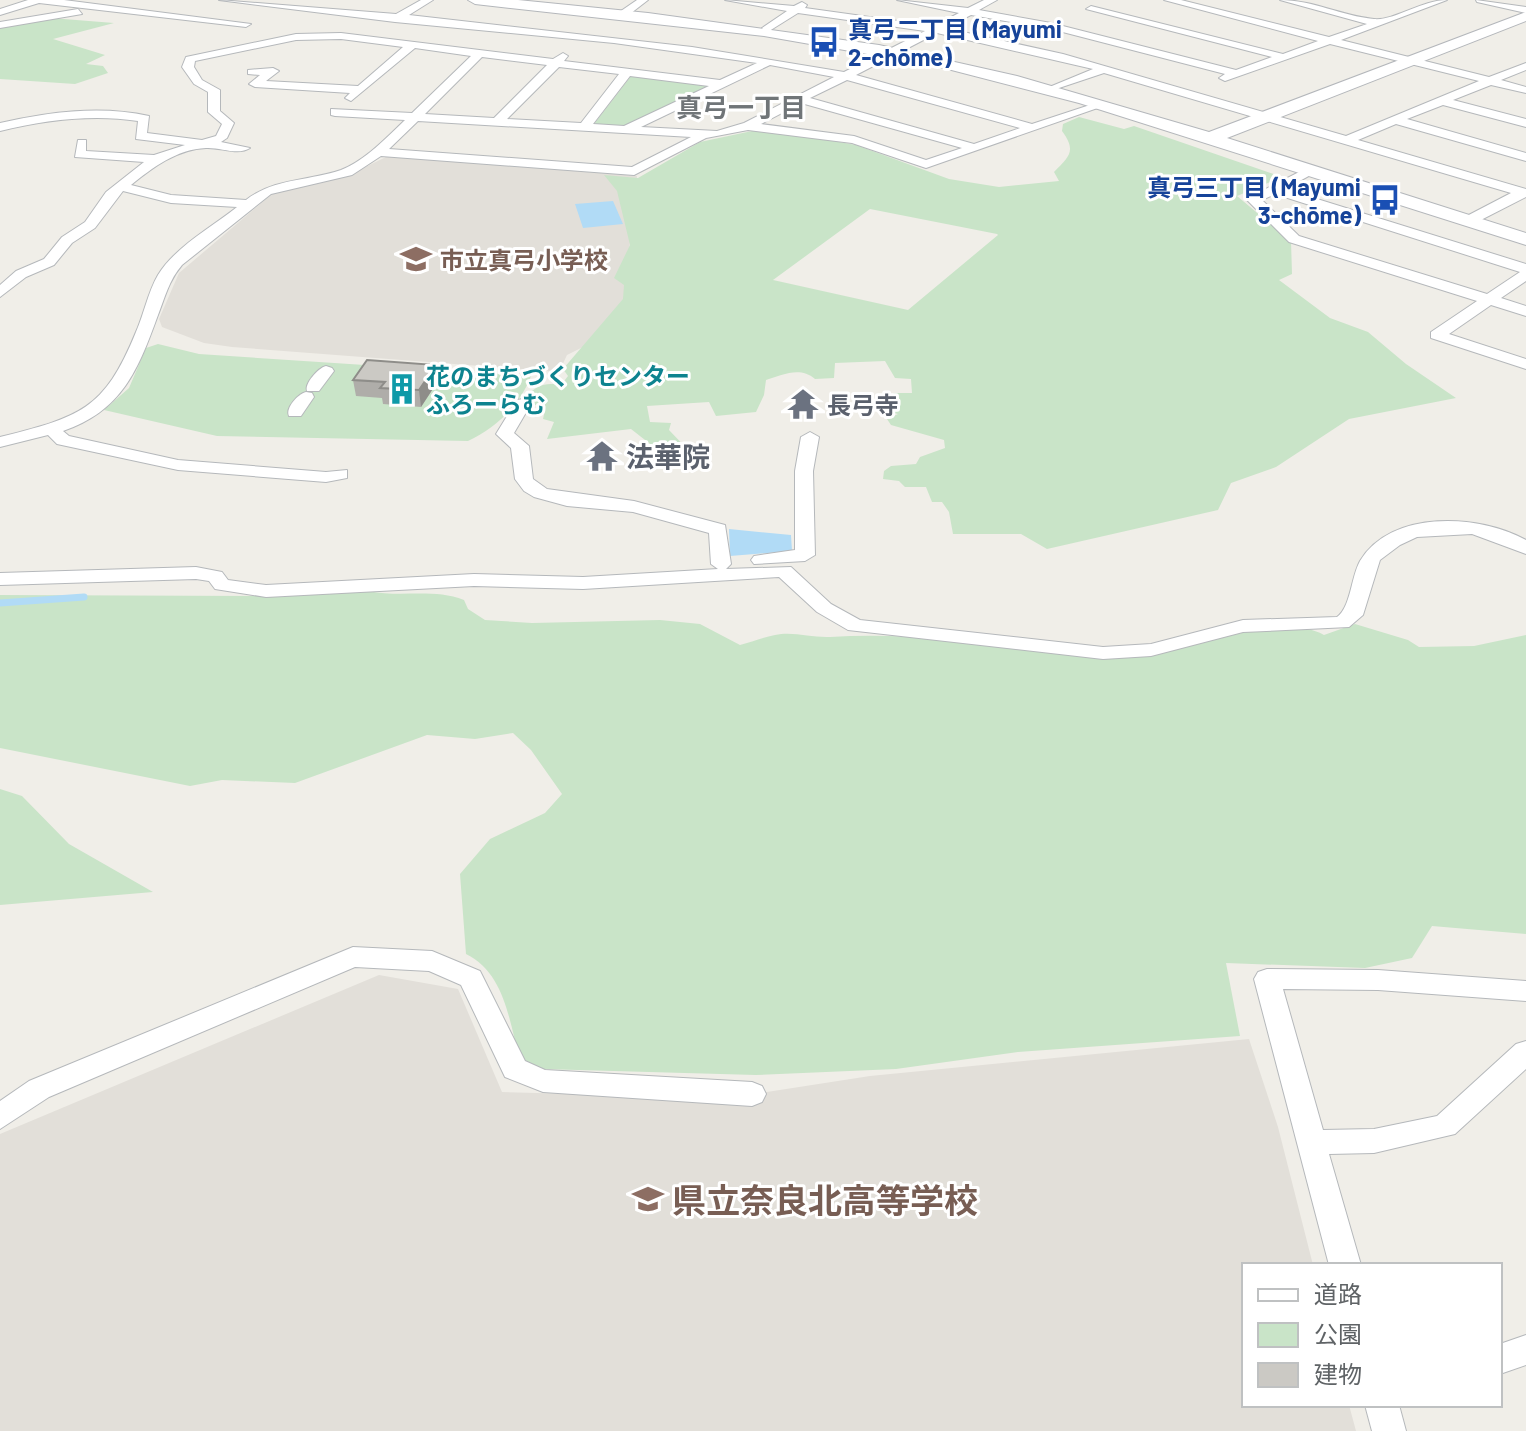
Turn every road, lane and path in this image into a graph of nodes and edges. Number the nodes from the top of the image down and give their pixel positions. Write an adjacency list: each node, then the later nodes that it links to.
1 (224, 0): 2 (street)
2 (231, 0): 26 (street); 27 (street)
3 (428, 0): 27 (street)
4 (475, 0): 24 (street)
5 (643, 0): 24 (street)
6 (730, 0): 16 (street)
7 (902, 0): 21 (street)
8 (992, 0): 21 (street)
9 (1110, 0): 20 (street)
10 (1169, 0): 38 (street)
11 (1285, 0): 29 (street)
12 (1442, 0): 19 (street)
13 (1481, 0): 23 (street)
14 (0, 2): 17 (street)
15 (1395, 3): 19 (street)
16 (804, 4): 34 (street); 35 (street)
17 (26, 5): 18 (street); 22 (street)
18 (104, 8): 26 (street); 31 (street)
19 (1418, 8): 29 (street)
20 (1091, 9): 25 (street); 44 (street)
21 (972, 11): 32 (street); 34 (street)
22 (0, 12)
23 (1526, 13): 45 (street)
24 (622, 15): 35 (street)
25 (1078, 15)
26 (194, 18): 30 (street); 33 (street)
27 (396, 18): 36 (street); 39 (street)
28 (1064, 20): 32 (street)
29 (1378, 23): 38 (street)
30 (246, 24)
31 (0, 25)
32 (1051, 26): 37 (street)
33 (169, 29)
34 (935, 29): 41 (street); 43 (street)
35 (766, 30): 41 (street)
36 (586, 38): 46 (street); 47 (street)
37 (1103, 39): 43 (street); 52 (street)
38 (1330, 39): 44 (street); 45 (street)
39 (359, 40): 40 (street); 77 (street)
40 (411, 46): 42 (street); 56 (street)
41 (893, 52): 53 (street); 57 (street)
42 (480, 53): 46 (street); 64 (street)
43 (1059, 56): 49 (street)
44 (1283, 57): 52 (street)
45 (1413, 61): 54 (street); 63 (street)
46 (554, 62): 50 (street); 66 (street)
47 (768, 62): 53 (street); 55 (street)
48 (1526, 66): 54 (street)
49 (1104, 69): 57 (street); 59 (street)
50 (628, 71): 55 (street); 70 (street)
51 (252, 72): 56 (street)
52 (1237, 74): 59 (street)
53 (847, 76): 60 (street); 71 (street)
54 (1490, 81): 58 (street); 61 (street)
55 (722, 84): 72 (street)
56 (360, 90): 64 (street)
57 (1051, 90): 62 (street)
58 (1526, 90)
59 (1187, 92): 63 (street)
60 (800, 99): 68 (street); 79 (street)
61 (1442, 101): 65 (street); 67 (street)
62 (1103, 104): 71 (street); 74 (street)
63 (1268, 116): 74 (street); 75 (street)
64 (417, 117): 66 (street); 80 (street)
65 (1396, 120): 75 (street); 81 (street)
66 (497, 122): 70 (street)
67 (1526, 123)
68 (748, 126): 73 (street); 79 (street)
69 (0, 127): 77 (street)
70 (583, 128): 72 (street)
71 (1033, 128): 79 (street)
72 (622, 131): 73 (street)
73 (704, 136): 80 (street)
74 (1208, 139): 83 (street)
75 (1347, 140): 86 (street)
76 (82, 143): 82 (street)
77 (203, 144): 78 (street); 82 (street)
78 (244, 148)
79 (976, 148)
80 (379, 152): 87 (street)
81 (1526, 157)
82 (155, 159): 84 (street)
83 (1310, 172): 85 (street); 88 (street)
84 (121, 187): 87 (street); 92 (street)
85 (1273, 189): 90 (street); 94 (street)
86 (1524, 193): 88 (street)
87 (247, 204): 100 (street)
88 (1468, 221): 89 (street)
89 (1526, 239)
90 (1526, 272): 94 (street)
91 (0, 273): 92 (street)
92 (21, 274): 93 (street)
93 (0, 293)
94 (1492, 301): 95 (street); 96 (street)
95 (1526, 311)
96 (1526, 364)
97 (326, 371): 98 (street)
98 (305, 399)
99 (523, 404): 105 (street)
100 (52, 429): 102 (street); 103 (street)
101 (810, 437): 105 (street)
102 (0, 442)
103 (341, 474)
104 (1526, 548): 106 (street)
105 (721, 564): 106 (street)
106 (215, 576): 107 (street)
107 (0, 579)
108 (1526, 991): 112 (street)
109 (1526, 1052): 112 (street)
110 (752, 1094): 111 (street)
111 (0, 1117)
112 (1311, 1142): 113 (street)
113 (1344, 1263)
114 (1526, 1350): 115 (street)
115 (1502, 1358)
116 (1383, 1407): 117 (street)
117 (1389, 1431)

